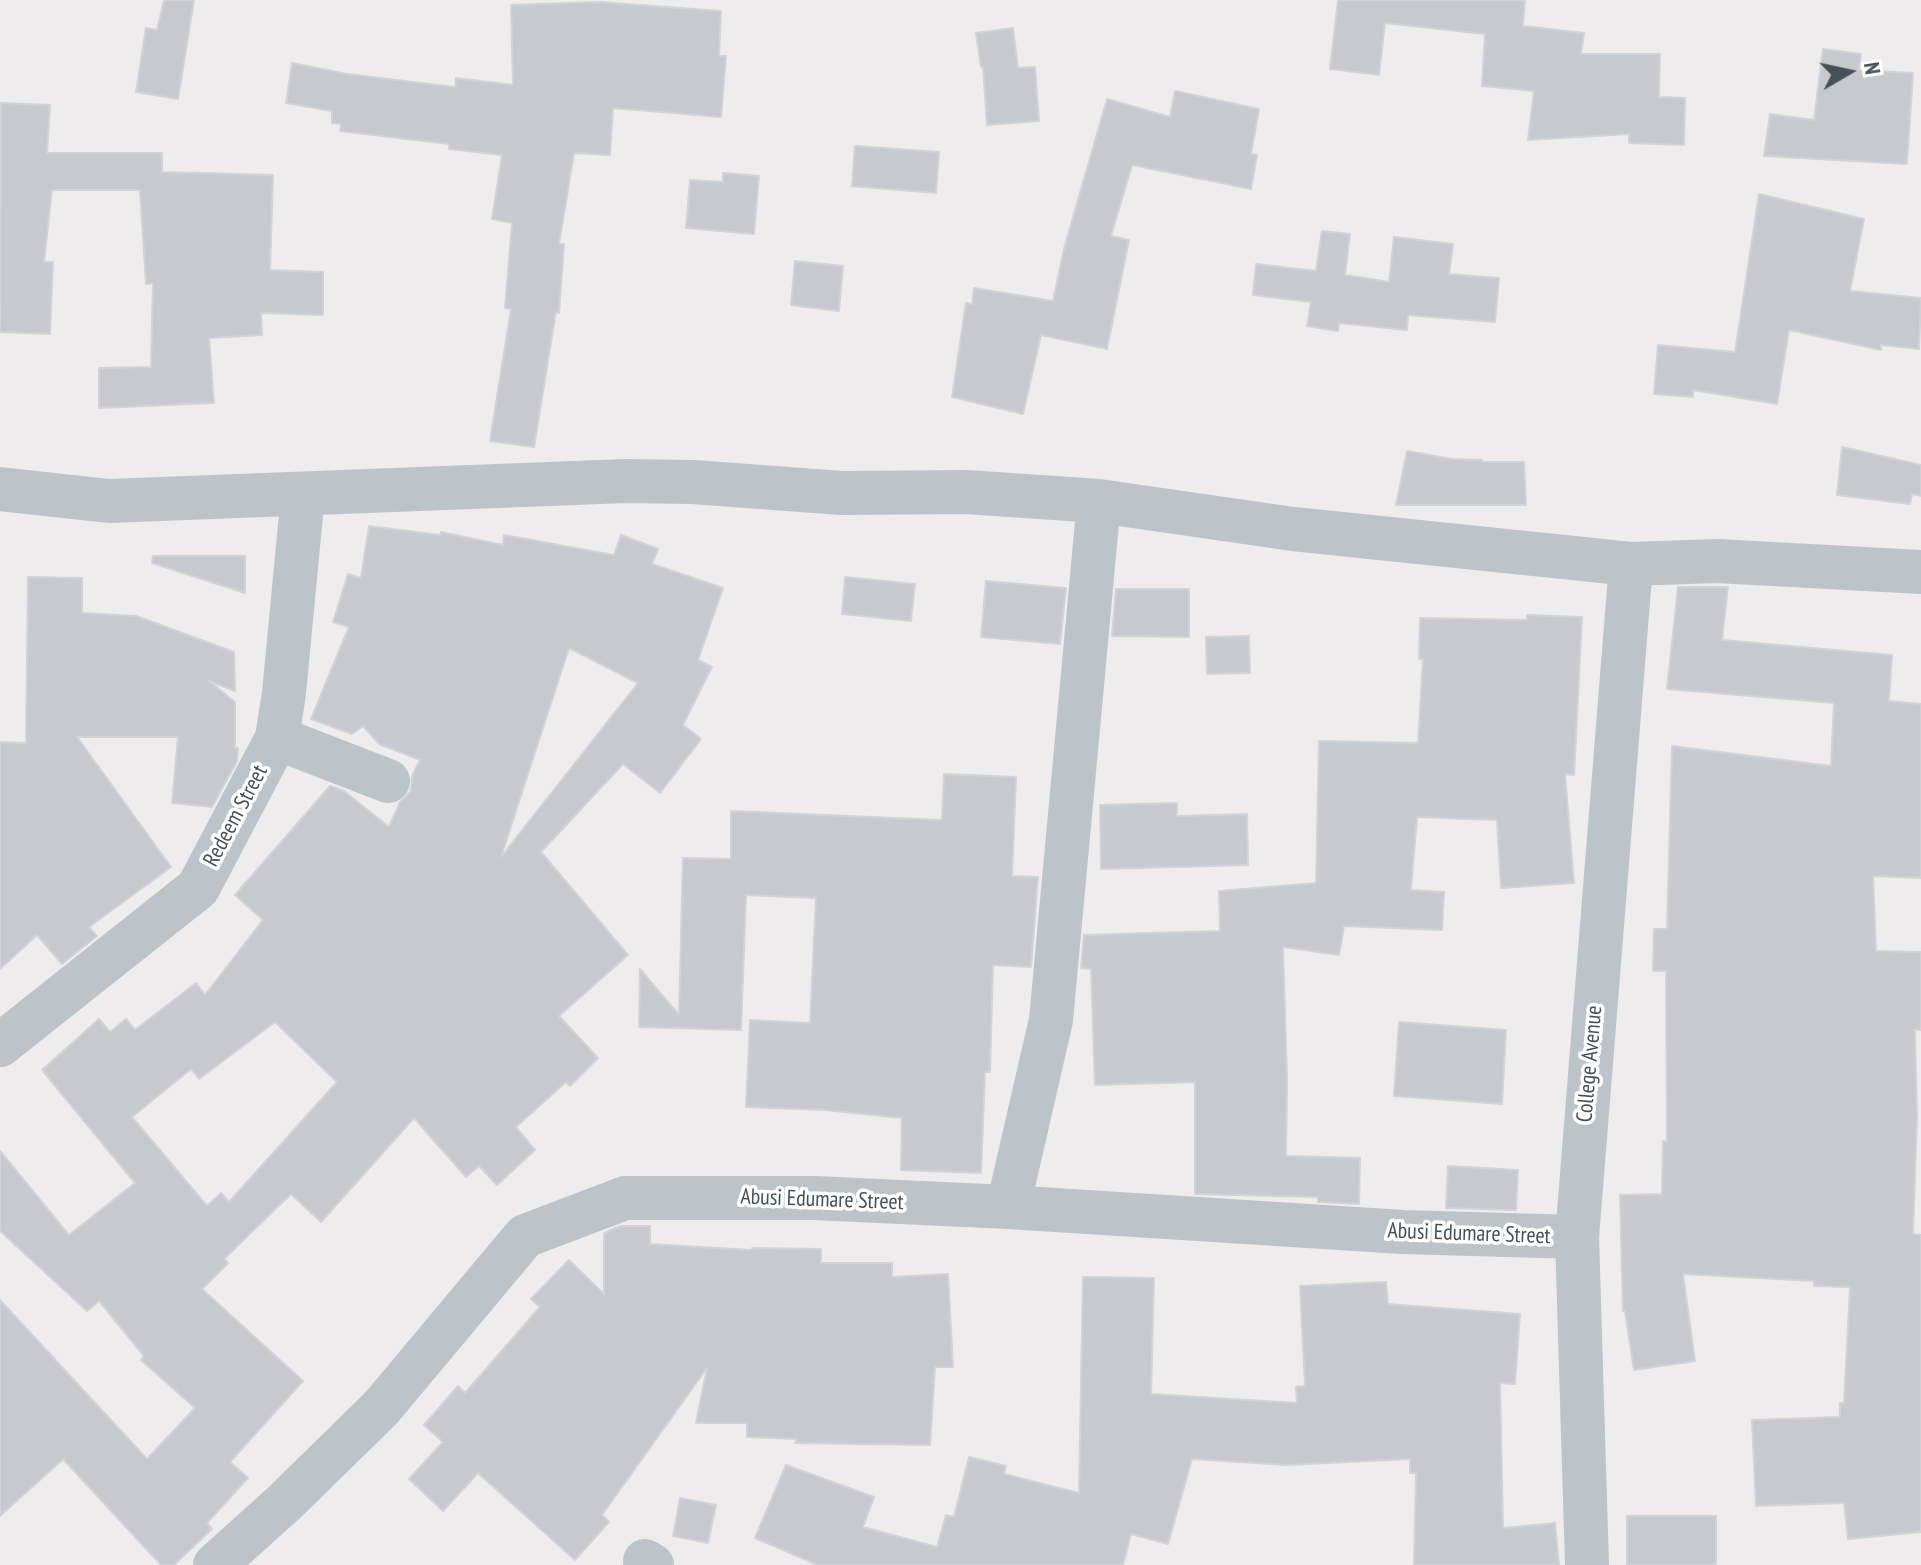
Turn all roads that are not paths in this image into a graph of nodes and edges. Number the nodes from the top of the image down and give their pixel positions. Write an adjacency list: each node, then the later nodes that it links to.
1 (0, 489): 2 (street)
2 (303, 494): 3 (street); 6 (street, Redeem Street)
3 (1099, 501): 4 (street); 9 (street)
4 (1631, 564): 5 (street); 10 (street, College Avenue)
5 (1921, 572)
6 (277, 738): 7 (street); 8 (street, Redeem Street)
7 (388, 781)
8 (0, 1045)
9 (1008, 1207): 10 (street, Abusi Edumare Street); 11 (street, Abusi Edumare Street)
10 (1577, 1237): 12 (street, College Avenue)
11 (215, 1565)
12 (1587, 1565)

